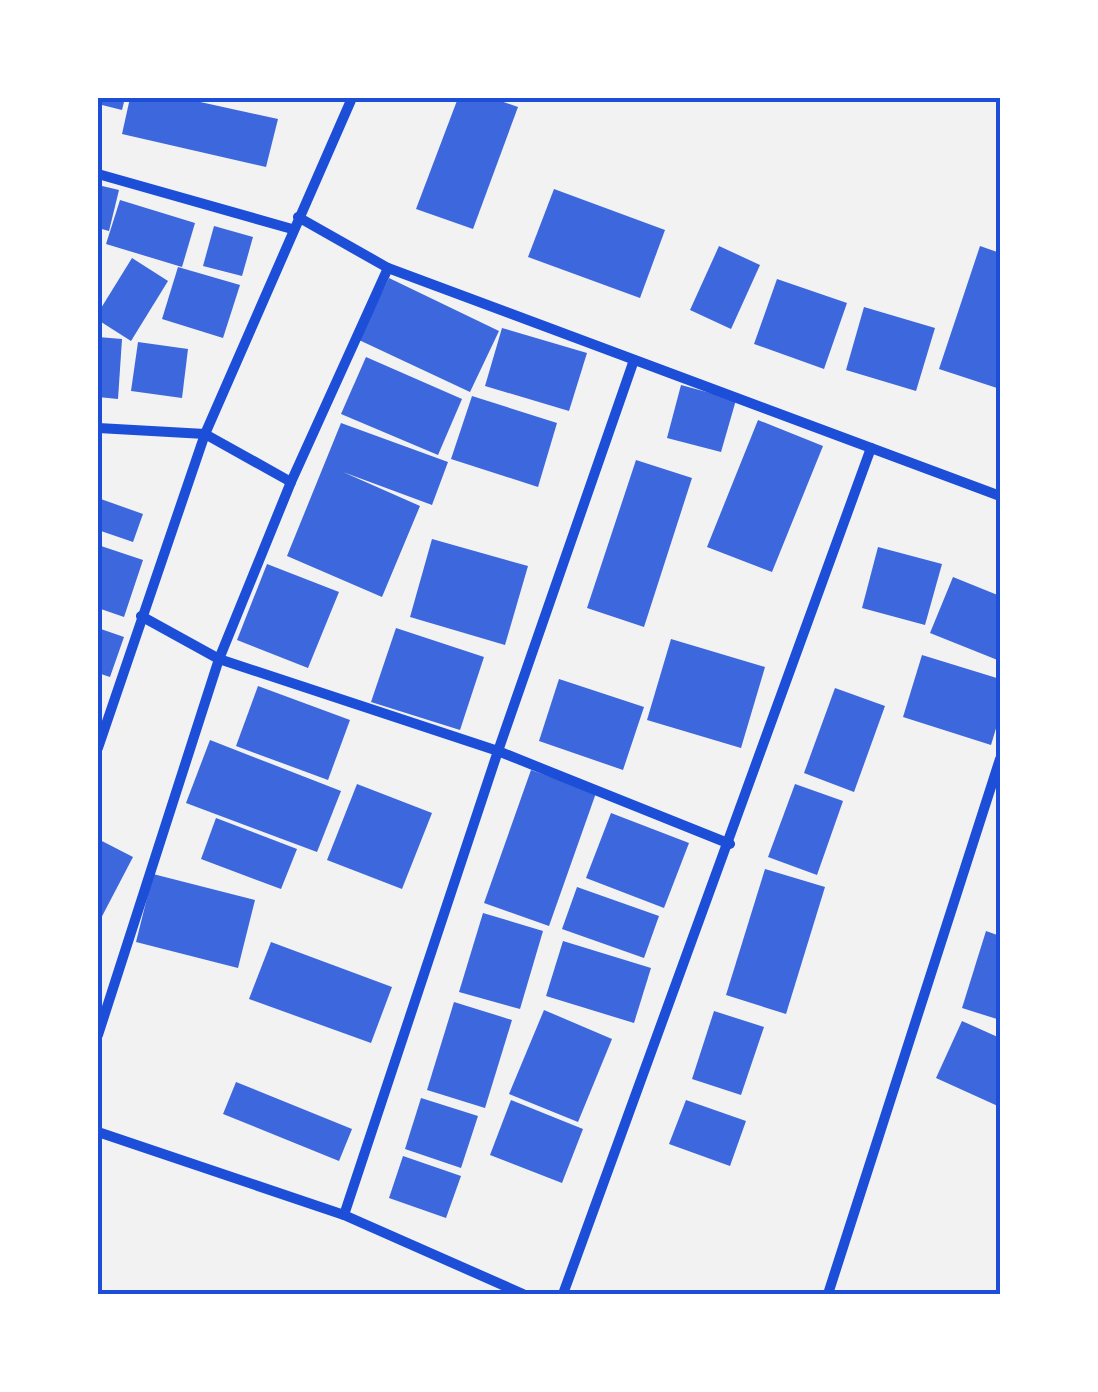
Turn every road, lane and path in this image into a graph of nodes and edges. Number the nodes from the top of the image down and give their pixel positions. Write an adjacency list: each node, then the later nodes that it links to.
1 (352, 98): 3 (street)
2 (98, 174): 3 (street)
3 (295, 223): 4 (street); 7 (street)
4 (388, 268): 5 (street); 9 (street)
5 (634, 360): 8 (street); 14 (street)
6 (98, 428): 7 (street)
7 (205, 434): 9 (street); 11 (street)
8 (871, 448): 10 (street); 16 (street)
9 (292, 482): 12 (street)
10 (1000, 496)
11 (140, 616): 12 (street); 13 (street)
12 (219, 659): 14 (street); 17 (street)
13 (98, 748)
14 (498, 751): 16 (street); 19 (street)
15 (1000, 758): 22 (street)
16 (730, 844): 21 (street)
17 (98, 1035)
18 (98, 1132): 19 (street)
19 (344, 1214): 20 (street)
20 (523, 1294)
21 (563, 1294)
22 (828, 1294)

